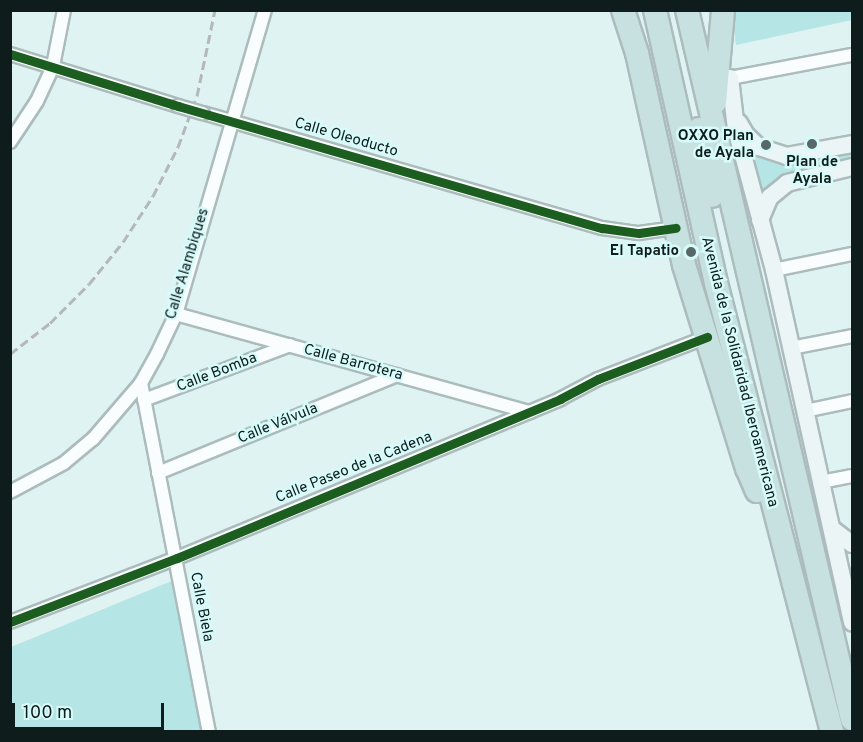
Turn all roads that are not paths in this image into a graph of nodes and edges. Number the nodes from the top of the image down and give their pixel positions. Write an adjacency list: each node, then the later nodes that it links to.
1 (64, 10): 11 (street)
2 (265, 10): 14 (street, Calle Alambiques)
3 (623, 10): 19 (highway)
4 (655, 10): 8 (highway, Avenida de la Solidaridad Iberoamericana)
5 (671, 10): 15 (highway)
6 (687, 10): 15 (highway)
7 (723, 13): 12 (highway); 15 (highway)
8 (663, 47): 19 (highway); 41 (highway, Avenida de la Solidaridad Iberoamericana)
9 (10, 54): 11 (street, Calle Oleoducto)
10 (852, 55): 12 (street)
11 (53, 66): 14 (street, Calle Oleoducto, bridge); 16 (street)
12 (730, 78): 13 (street)
13 (733, 101): 17 (street); 20 (street)
14 (230, 121): 21 (street, Calle Oleoducto); 24 (street, Calle Alambiques)
15 (706, 128): 46 (highway, Avenida de la Solidaridad Iberoamericana)
16 (10, 142)
17 (852, 144)
18 (852, 167): 20 (street)
19 (664, 171): 21 (highway)
20 (760, 220): 23 (street)
21 (676, 228): 26 (highway)
22 (852, 254): 23 (street)
23 (774, 270): 28 (street)
24 (176, 314): 27 (street, Calle Barrotera); 30 (street, Calle Alambiques)
25 (852, 336): 28 (street)
26 (706, 337): 34 (street, Calle Paseo de la Cadena); 41 (highway)
27 (290, 345): 29 (street, Calle Barrotera); 31 (street, Calle Bomba)
28 (791, 348): 33 (street)
29 (397, 375): 34 (street, Calle Barrotera); 35 (street, Calle Válvula)
30 (141, 383): 31 (street, Calle Biela); 38 (street, Calle Alambiques)
31 (144, 400): 35 (street, Calle Biela)
32 (852, 401): 33 (street)
33 (805, 411): 37 (street)
34 (530, 412): 42 (street, Calle Paseo de la Cadena)
35 (158, 473): 42 (street, Calle Biela)
36 (852, 476): 37 (street)
37 (821, 482): 39 (street)
38 (10, 492)
39 (832, 530): 40 (street); 43 (street)
40 (852, 544)
41 (786, 556): 48 (highway, Avenida de la Solidaridad Iberoamericana)
42 (177, 558): 44 (street, Calle Paseo de la Cadena); 47 (street, Calle Biela)
43 (849, 590): 45 (street)
44 (10, 622)
45 (852, 622)
46 (852, 719)
47 (209, 732)
48 (832, 732)

